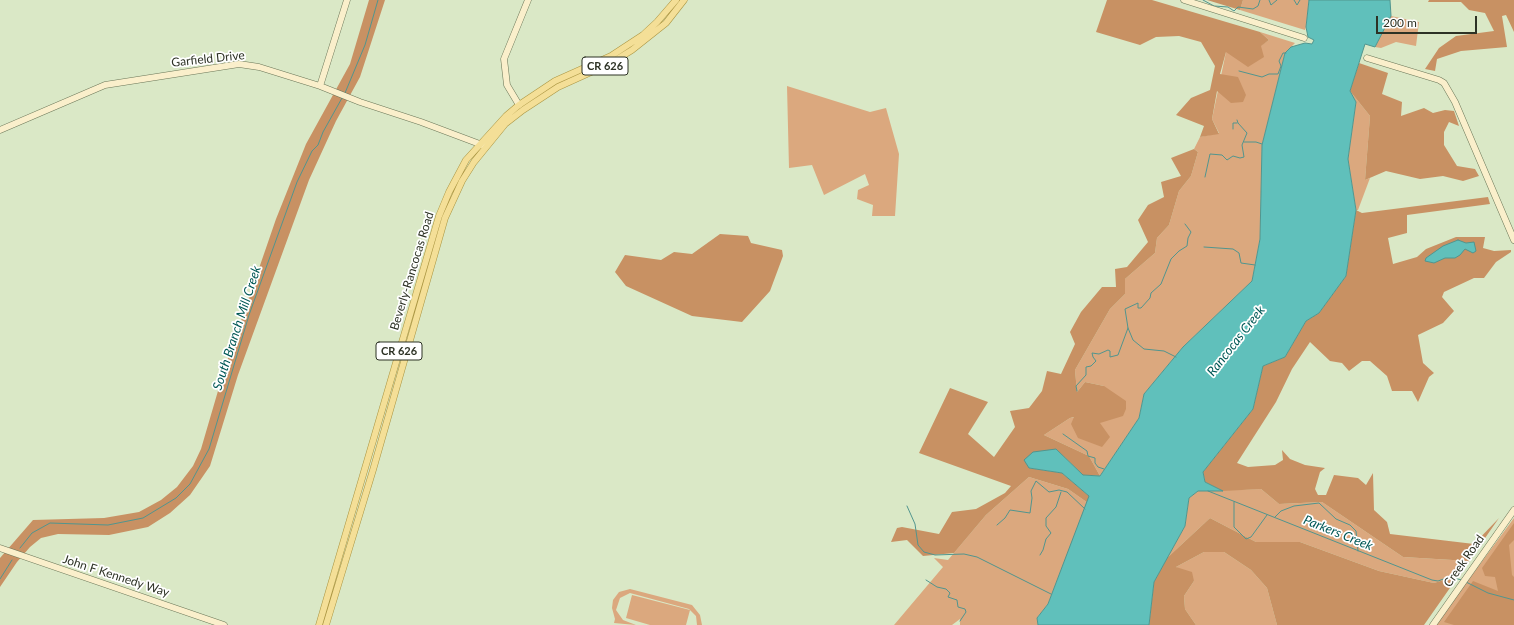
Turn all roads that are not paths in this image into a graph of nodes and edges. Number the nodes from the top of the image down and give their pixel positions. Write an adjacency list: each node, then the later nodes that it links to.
1 (347, 0): 10 (street)
2 (528, 0): 11 (street)
3 (676, 0): 6 (main road, CR 626)
4 (684, 0): 6 (main road, CR 626)
5 (1184, 0): 7 (street)
6 (646, 37): 9 (main road, Beverly-Rancocas Road / CR 626)
7 (1304, 38)
8 (1367, 58): 15 (street)
9 (557, 84): 11 (main road, Beverly-Rancocas Road / CR 626); 14 (main road, Beverly-Rancocas Road / CR 626)
10 (320, 86): 12 (street, Garfield Drive); 13 (street, Garfield Drive)
11 (519, 105): 13 (main road, Beverly-Rancocas Road / CR 626)
12 (0, 130)
13 (480, 143): 14 (street, Garfield Drive); 19 (main road, Beverly-Rancocas Road / CR 626)
14 (486, 146): 20 (main road, Beverly-Rancocas Road / CR 626)
15 (1514, 240)
16 (1514, 510): 21 (street, Creek Road)
17 (0, 548): 18 (street, John F Kennedy Way)
18 (224, 625)
19 (319, 625)
20 (326, 625)
21 (1433, 625)

